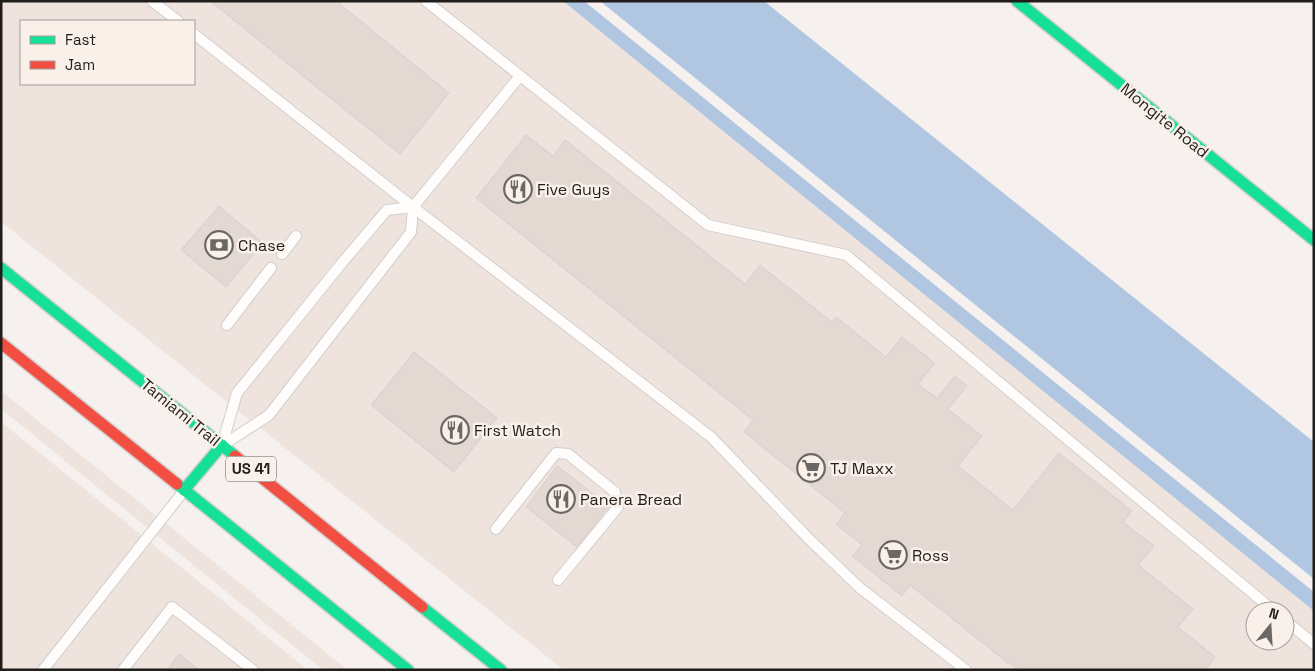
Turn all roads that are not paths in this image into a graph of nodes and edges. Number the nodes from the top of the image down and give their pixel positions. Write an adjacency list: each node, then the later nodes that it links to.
1 (152, 1): 4 (lane)
2 (426, 1): 6 (lane)
3 (1017, 1): 9 (main road, Mongite Road)
4 (177, 20)
5 (195, 35): 7 (lane)
6 (520, 76): 7 (lane); 19 (lane)
7 (413, 207): 15 (lane); 15 (lane); 27 (lane)
8 (296, 236): 10 (lane)
9 (1314, 240)
10 (282, 254)
11 (1, 268): 15 (main road, Tamiami Trail / US 41)
12 (271, 268): 13 (lane)
13 (227, 325)
14 (1, 343): 16 (main road)
15 (222, 445): 16 (main road); 26 (main road, Tamiami Trail / US 41)
16 (184, 490): 22 (lane); 25 (main road)
17 (496, 529): 18 (lane)
18 (558, 580)
19 (1262, 601)
20 (1295, 628): 21 (lane)
21 (1314, 644)
22 (43, 670)
23 (123, 670): 24 (lane)
24 (253, 670)
25 (408, 670)
26 (501, 670)
27 (966, 670)

